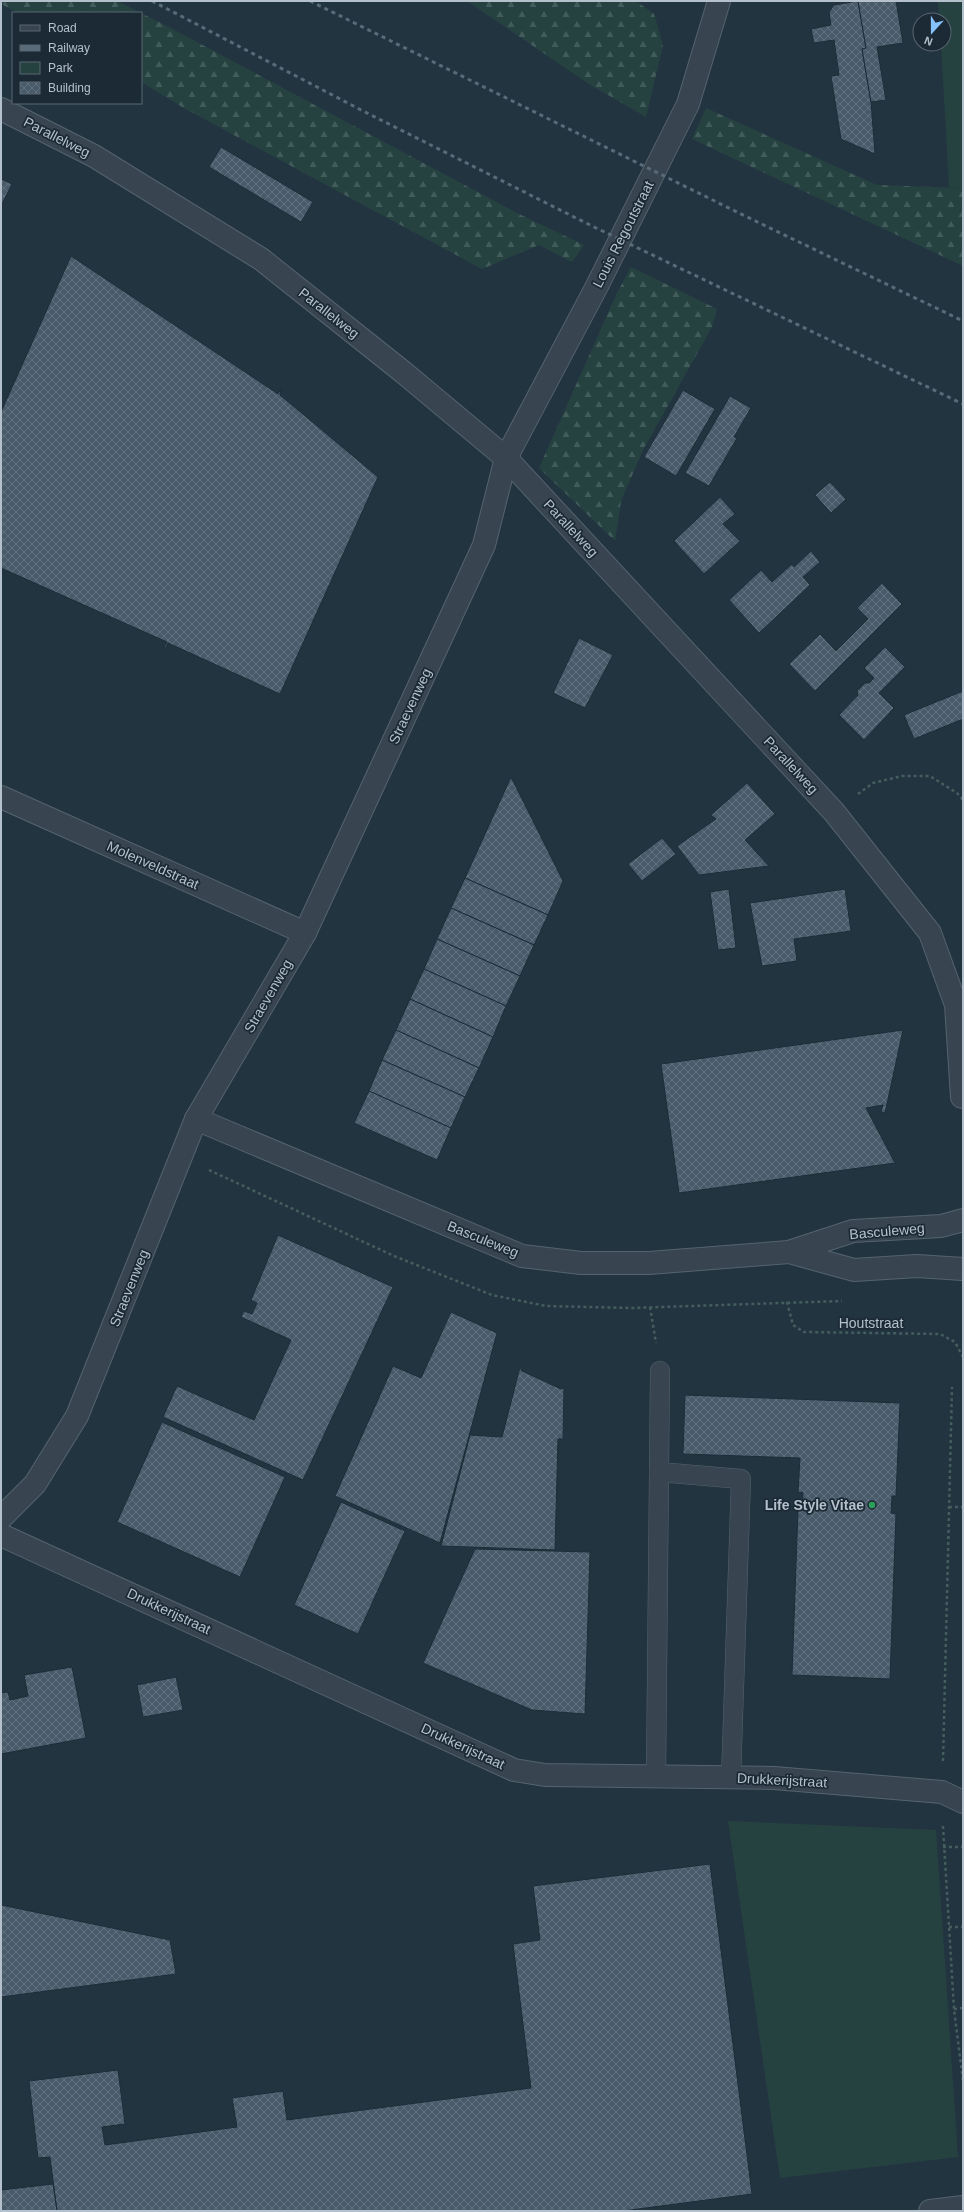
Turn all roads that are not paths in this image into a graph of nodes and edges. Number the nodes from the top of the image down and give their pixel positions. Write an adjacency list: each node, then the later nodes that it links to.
1 (718, 1): 3 (street, Louis Regoutstraat)
2 (1, 109): 3 (street, Parallelweg)
3 (506, 458): 5 (street, Straevenweg); 6 (street, Parallelweg)
4 (1, 797): 5 (street, Molenveldstraat)
5 (305, 933): 7 (street, Straevenweg)
6 (962, 1097)
7 (196, 1119): 9 (street, Basculeweg); 13 (street, Straevenweg)
8 (963, 1220): 9 (street, Basculeweg)
9 (789, 1252): 10 (street, Basculeweg)
10 (963, 1269)
11 (660, 1371): 12 (lane)
12 (659, 1472): 15 (lane); 16 (lane)
13 (1, 1518)
14 (1, 1534): 15 (street, Drukkerijstraat)
15 (656, 1777): 16 (street, Drukkerijstraat)
16 (731, 1778): 17 (street, Drukkerijstraat)
17 (963, 1802)
18 (963, 2207): 19 (street)
19 (930, 2211)

